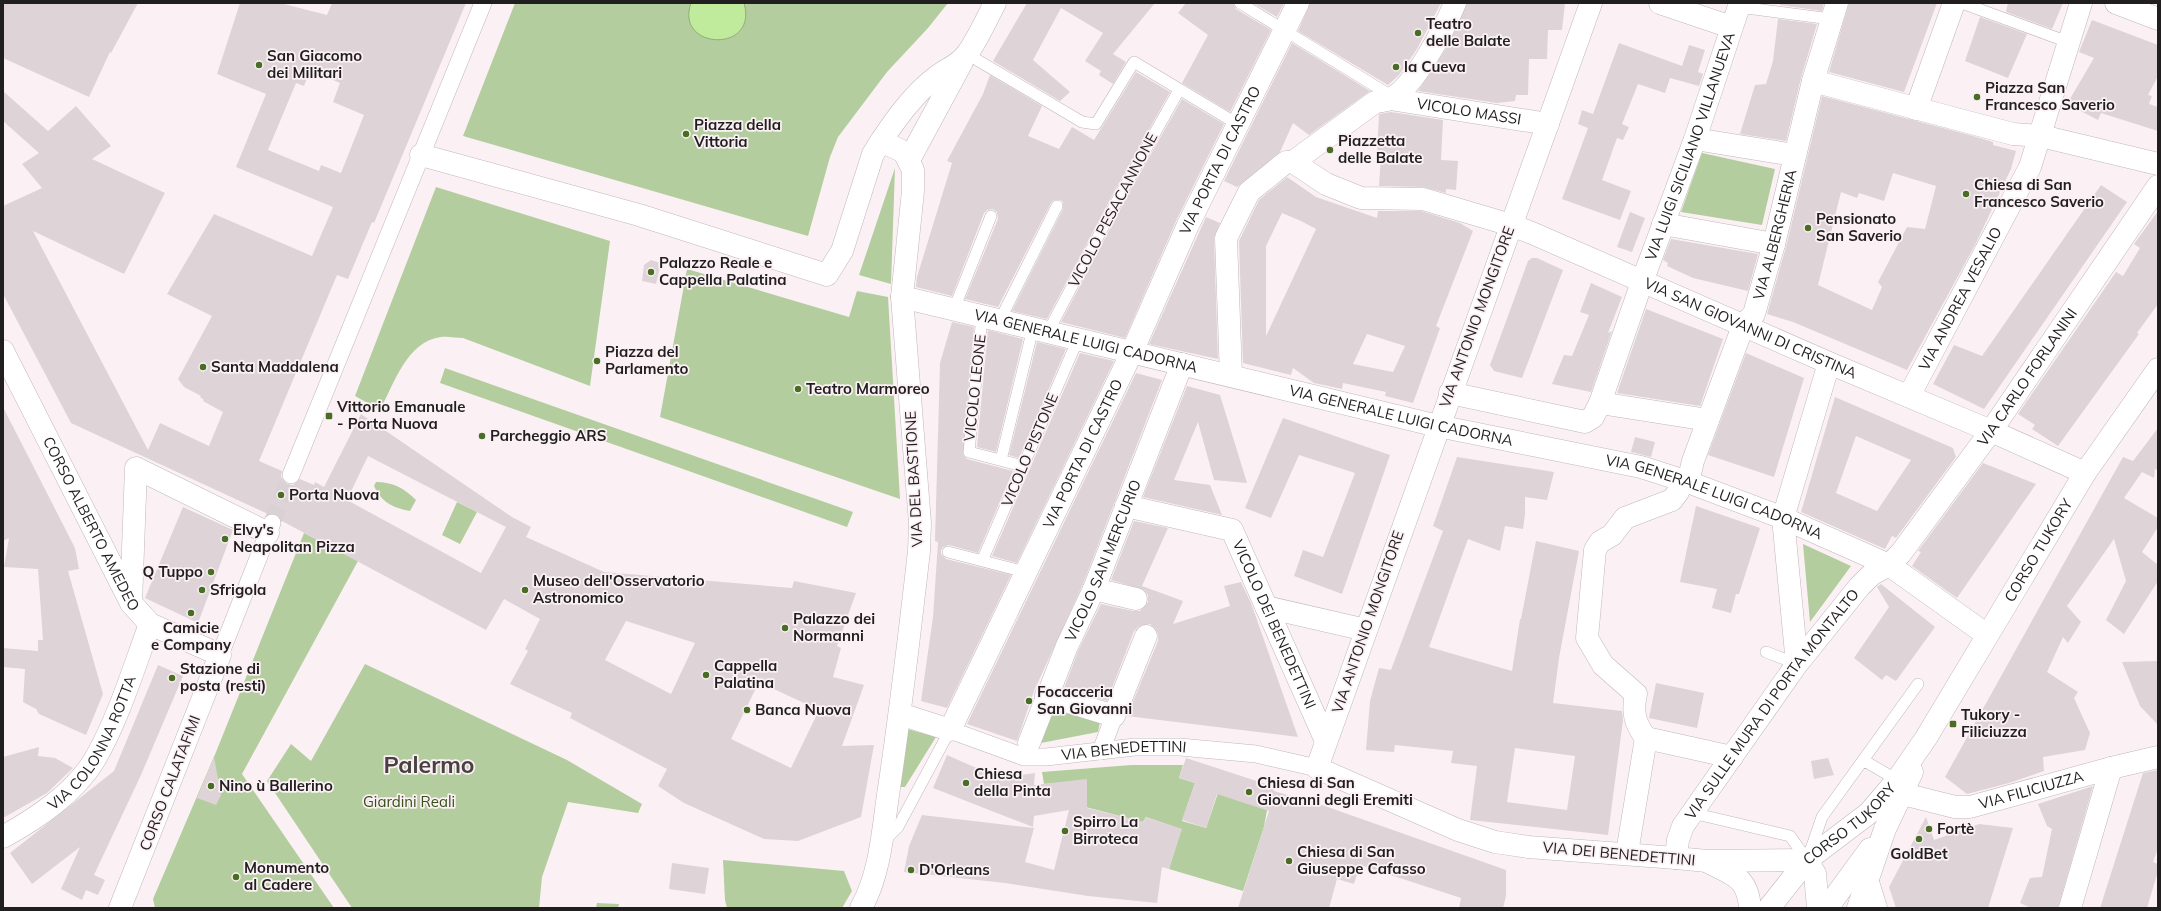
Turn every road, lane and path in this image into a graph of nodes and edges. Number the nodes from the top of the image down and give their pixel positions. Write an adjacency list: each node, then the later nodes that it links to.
1 (483, 3): 28 (street)
2 (995, 3): 18 (street)
3 (1240, 3): 16 (lane)
4 (1298, 3): 16 (street, VIA PORTA DI CASTRO)
5 (1455, 3): 21 (street)
6 (1591, 3): 23 (street, VIA ANTONIO MONGITORE)
7 (1660, 3): 15 (street)
8 (1954, 3): 22 (street)
9 (1962, 3): 17 (lane)
10 (2081, 3): 17 (street, VIA ANDREA VESALIO)
11 (2116, 3): 14 (street)
12 (1739, 5): 13 (lane); 15 (street, VIA LUIGI SICILIANO VILLANUEVA)
13 (1834, 11): 19 (street, VIA ALBERGHERIA)
14 (2158, 19)
15 (1731, 27): 26 (street, VIA LUIGI SICILIANO VILLANUEVA)
16 (1285, 30): 21 (lane); 24 (street, VIA PORTA DI CASTRO)
17 (2068, 42): 25 (street, VIA ANDREA VESALIO)
18 (967, 54): 20 (lane); 27 (street); 30 (street)
19 (1813, 81): 22 (street); 29 (street, VIA ALBERGHERIA)
20 (1179, 90): 24 (lane); 44 (lane, VICOLO PESACANNONE)
21 (1391, 98): 23 (street, VICOLO MASSI); 31 (street)
22 (1916, 109): 25 (street)
23 (1548, 124): 37 (street, VIA ANTONIO MONGITORE)
24 (1239, 125): 46 (street, VIA PORTA DI CASTRO)
25 (2041, 136): 32 (street); 53 (street, VIA ANDREA VESALIO)
26 (1695, 139): 29 (street); 36 (street, VIA LUIGI SICILIANO VILLANUEVA)
27 (881, 142): 28 (street); 30 (street)
28 (421, 155): 61 (street)
29 (1794, 155): 38 (street, VIA ALBERGHERIA)
30 (909, 160): 40 (street, VIA DEL BASTIONE)
31 (1293, 162): 37 (street, VIA SAN GIOVANNI DI CRISTINA); 51 (street)
32 (2158, 164)
33 (2158, 186): 57 (street, VIA CARLO FORLANINI)
34 (1057, 206): 42 (lane)
35 (991, 216): 41 (lane)
36 (1663, 224): 38 (street); 39 (street, VIA LUIGI SICILIANO VILLANUEVA)
37 (1511, 225): 39 (street, VIA SAN GIOVANNI DI CRISTINA); 52 (street, VIA ANTONIO MONGITORE)
38 (1774, 244): 43 (street, VIA ALBERGHERIA)
39 (1642, 282): 43 (street, VIA SAN GIOVANNI DI CRISTINA); 54 (street, VIA LUIGI SICILIANO VILLANUEVA)
40 (902, 297): 41 (street, VIA GENERALE LUIGI CADORNA); 83 (street, VIA DEL BASTIONE)
41 (954, 309): 42 (street, VIA GENERALE LUIGI CADORNA)
42 (991, 318): 44 (street, VIA GENERALE LUIGI CADORNA); 58 (lane, VICOLO LEONE)
43 (1743, 326): 48 (street, VIA SAN GIOVANNI DI CRISTINA); 55 (street, VIA ALBERGHERIA)
44 (1041, 330): 45 (street, VIA GENERALE LUIGI CADORNA); 58 (lane, VICOLO PESACANNONE)
45 (1078, 339): 46 (street, VIA GENERALE LUIGI CADORNA); 59 (lane, VICOLO PISTONE)
46 (1132, 352): 49 (street, VIA GENERALE LUIGI CADORNA); 69 (street, VIA PORTA DI CASTRO)
47 (3, 353): 72 (street, CORSO ALBERTO AMEDEO)
48 (1829, 363): 53 (street, VIA SAN GIOVANNI DI CRISTINA); 64 (street)
49 (1182, 364): 51 (street, VIA GENERALE LUIGI CADORNA); 63 (street, VICOLO SAN MERCURIO)
50 (2158, 369): 60 (street, CORSO TUKORY)
51 (1231, 376): 56 (street, VIA GENERALE LUIGI CADORNA)
52 (1450, 393): 54 (street, VIA LUIGI SICILIANO VILLANUEVA); 56 (street, VIA ANTONIO MONGITORE)
53 (1909, 396): 57 (street, VIA SAN GIOVANNI DI CRISTINA)
54 (1600, 403): 55 (street)
55 (1708, 420): 62 (street, VIA ALBERGHERIA)
56 (1438, 426): 62 (street, VIA GENERALE LUIGI CADORNA); 75 (street, VIA ANTONIO MONGITORE)
57 (1991, 430): 60 (street, VIA SAN GIOVANNI DI CRISTINA); 68 (street, VIA CARLO FORLANINI)
58 (1002, 460): 59 (lane, VICOLO LEONE)
59 (1023, 466): 67 (lane, VICOLO PISTONE)
60 (2085, 473): 76 (street, CORSO TUKORY)
61 (291, 474)
62 (1684, 481): 64 (street, VIA GENERALE LUIGI CADORNA); 86 (street, VIA ALBERGHERIA)
63 (1126, 506): 70 (street, VICOLO SAN MERCURIO); 73 (street, VICOLO DEI BENEDETTINI)
64 (1783, 518): 68 (street, VIA GENERALE LUIGI CADORNA); 80 (street)
65 (270, 528): 72 (street); 79 (street, CORSO CALATAFIMI)
66 (948, 552): 67 (lane)
67 (982, 561): 69 (lane)
68 (1890, 565): 76 (street, VIA GENERALE LUIGI CADORNA); 80 (street, VIA SULLE MURA DI PORTA MONTALTO)
69 (1025, 572): 85 (street, VIA PORTA DI CASTRO)
70 (1094, 589): 71 (street); 82 (street, VICOLO SAN MERCURIO)
71 (1136, 599)
72 (131, 604): 74 (street, CORSO ALBERTO AMEDEO)
73 (1266, 607): 75 (street); 87 (street, VICOLO DEI BENEDETTINI)
74 (150, 624): 79 (street, CORSO ALBERTO AMEDEO); 98 (street, VIA COLONNA ROTTA)
75 (1366, 630): 87 (street, VIA ANTONIO MONGITORE)
76 (1987, 635): 95 (street, CORSO TUKORY)
77 (1146, 636): 84 (street)
78 (1766, 652): 80 (lane)
79 (220, 655): 106 (street, CORSO CALATAFIMI)
80 (1797, 664): 90 (street, VIA SULLE MURA DI PORTA MONTALTO)
81 (1918, 684): 92 (lane)
82 (1046, 695): 84 (street); 88 (street, VICOLO SAN MERCURIO)
83 (900, 714): 85 (street, VIA BENEDETTINI); 99 (street)
84 (1114, 716): 89 (street)
85 (950, 730): 88 (street, VIA BENEDETTINI); 99 (lane)
86 (1646, 738): 90 (street); 100 (street)
87 (1326, 741): 93 (street, VIA ANTONIO MONGITORE)
88 (1026, 750): 89 (street, VIA BENEDETTINI)
89 (1101, 751): 93 (street, VIA BENEDETTINI)
90 (1732, 757): 96 (street, VIA SULLE MURA DI PORTA MONTALTO)
91 (2158, 757): 94 (street, VIA FILICIUZZA)
92 (1863, 760): 95 (lane); 102 (lane)
93 (1317, 768): 100 (street, VIA DEI BENEDETTINI)
94 (2111, 768): 95 (street, VIA FILICIUZZA); 113 (street)
95 (1900, 787): 97 (street, CORSO TUKORY); 102 (street, CORSO TUKORY)
96 (1692, 813): 101 (street, VIA SULLE MURA DI PORTA MONTALTO); 102 (lane)
97 (1885, 829): 104 (street, CORSO TUKORY); 110 (street, CORSO TUKORY)
98 (3, 837)
99 (881, 844): 105 (street)
100 (1627, 853): 101 (street, VIA DEI BENEDETTINI)
101 (1676, 858): 103 (street, VIA DEI BENEDETTINI)
102 (1807, 860): 103 (street, VIA DEI BENEDETTINI); 108 (street, CORSO TUKORY); 109 (street)
103 (1707, 861): 107 (street)
104 (1867, 879): 111 (street, CORSO TUKORY); 112 (street)
105 (867, 907)
106 (120, 908)
107 (1750, 908)
108 (1769, 908)
109 (1818, 908)
110 (1827, 908)
111 (1858, 908)
112 (1876, 908)
113 (2070, 908)

